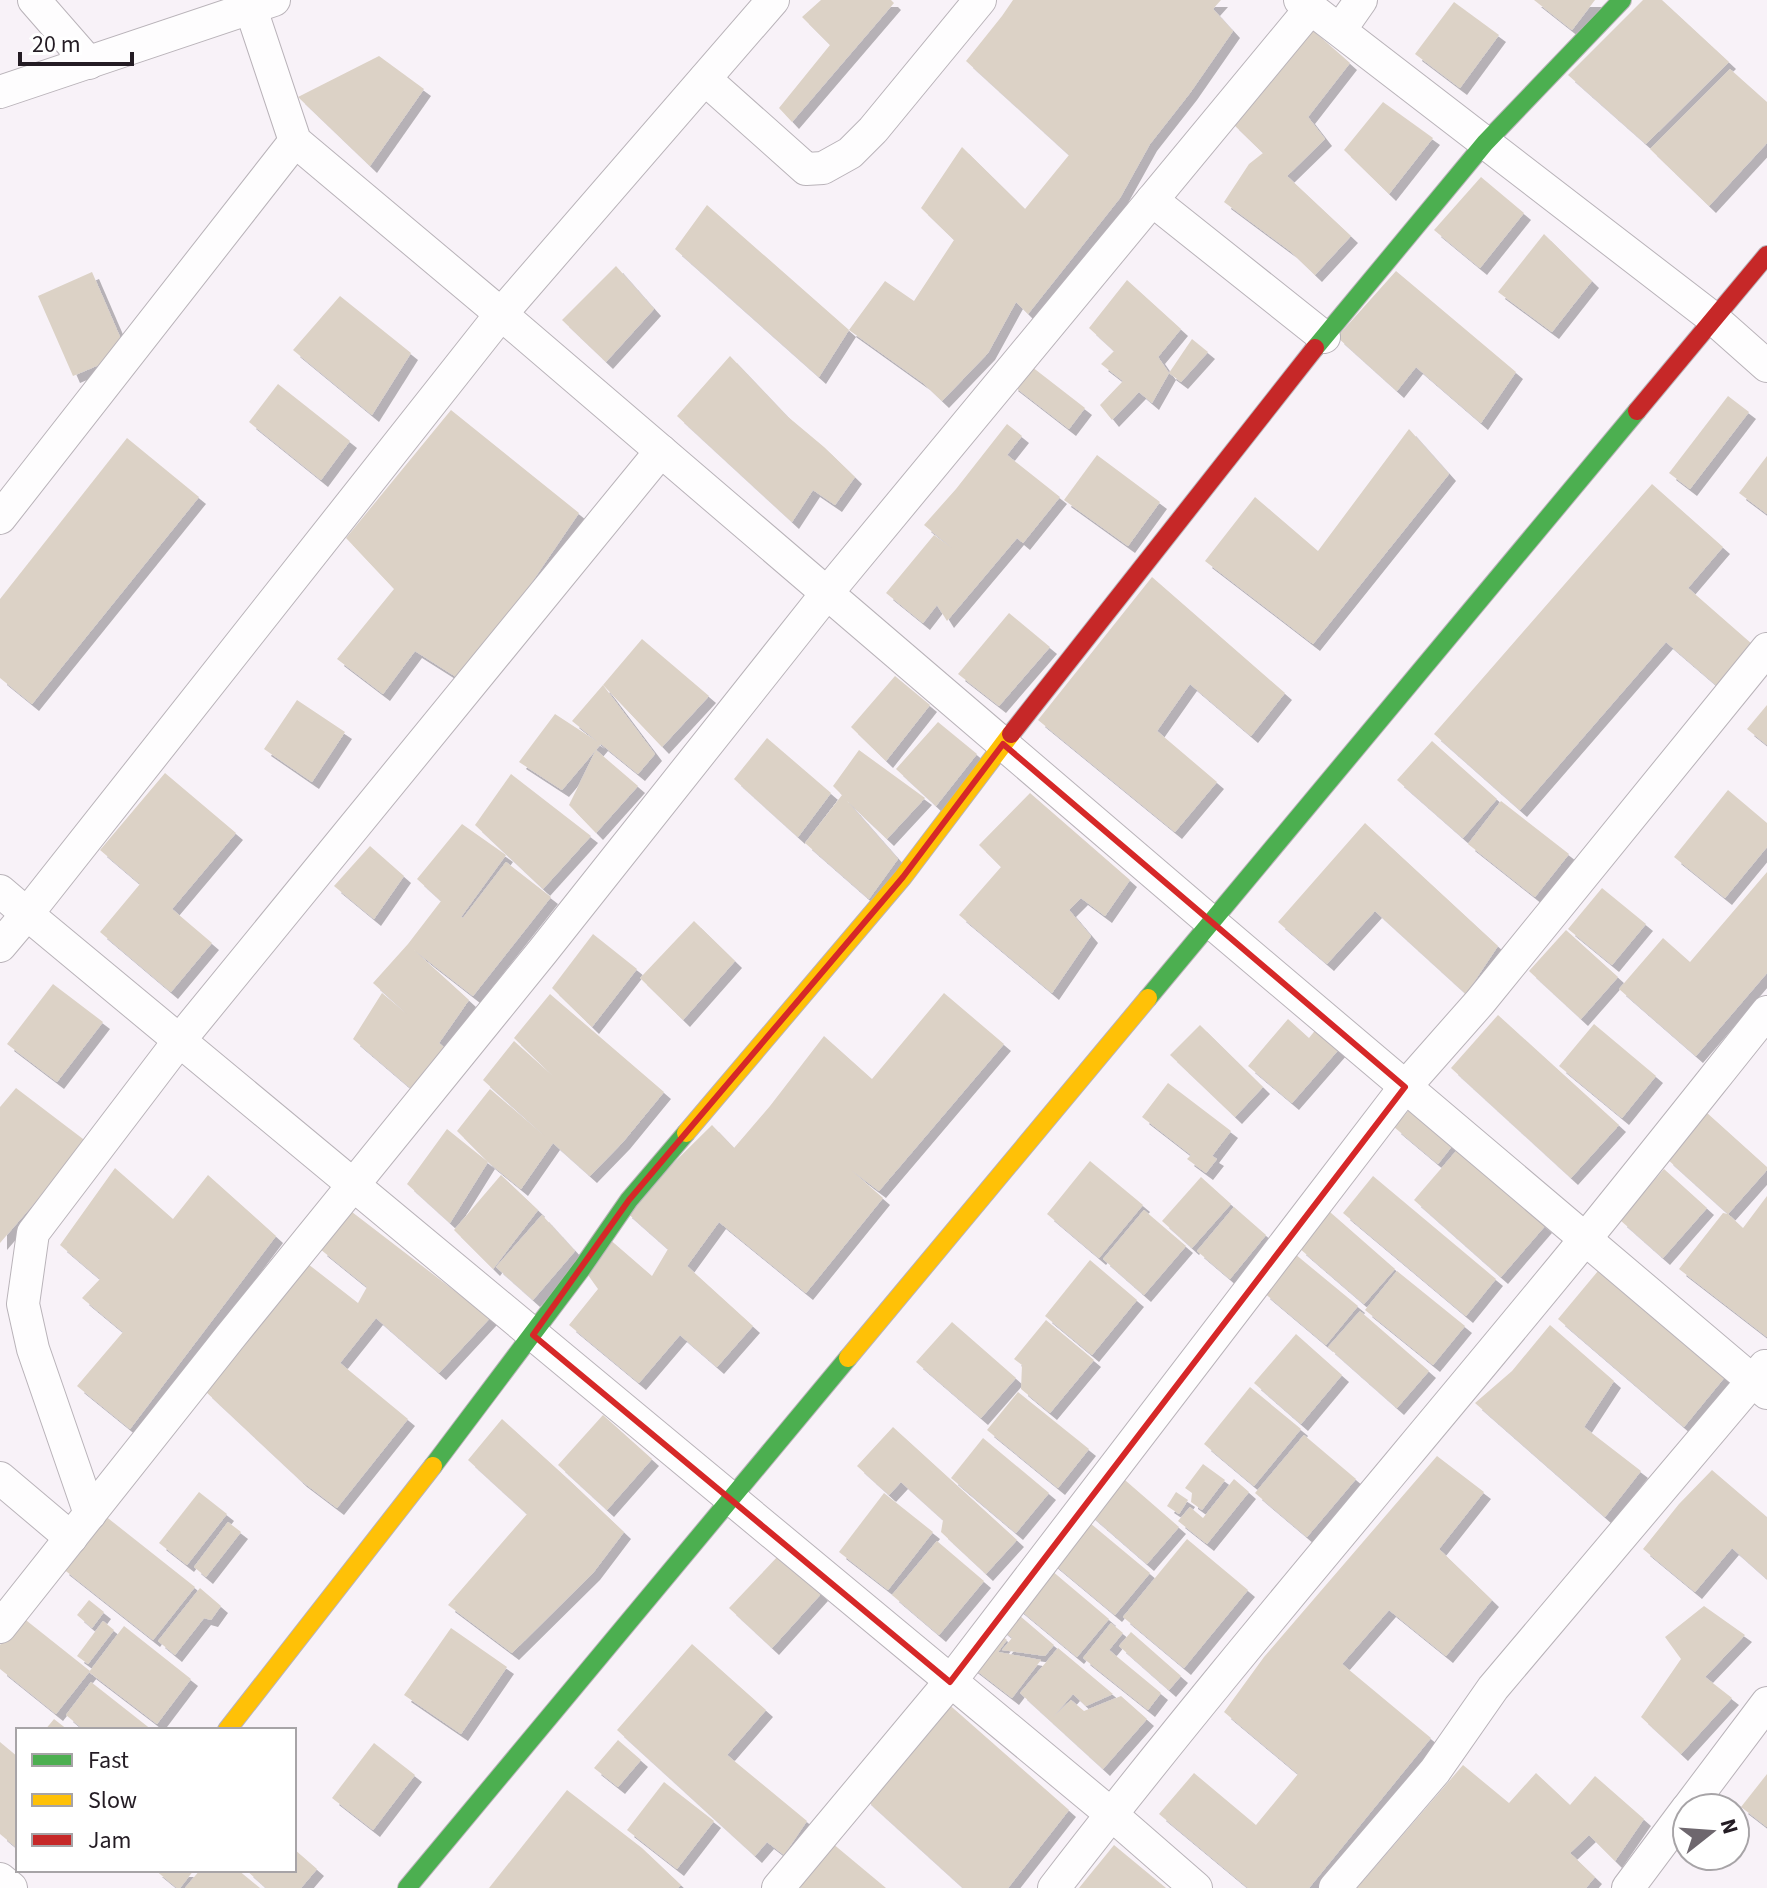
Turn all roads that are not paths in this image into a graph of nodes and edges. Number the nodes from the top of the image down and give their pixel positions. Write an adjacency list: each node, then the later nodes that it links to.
1 (34, 0): 9 (street)
2 (773, 0): 10 (street)
3 (980, 0): 10 (street)
4 (1361, 0): 8 (street)
5 (1622, 0): 13 (street)
6 (257, 3): 9 (street); 12 (street)
7 (1305, 4): 8 (street); 14 (street)
8 (1340, 30): 13 (street)
9 (89, 63): 11 (street)
10 (705, 79): 16 (street)
11 (0, 92)
12 (295, 141): 16 (street); 21 (street)
13 (1485, 143): 17 (street); 18 (street)
14 (1152, 200): 18 (street); 22 (street)
15 (1767, 255): 17 (street)
16 (501, 314): 20 (street); 26 (street)
17 (1714, 319): 19 (street); 27 (street)
18 (1324, 337): 24 (street)
19 (1767, 366)
20 (661, 451): 22 (street); 30 (street)
21 (0, 518)
22 (827, 593): 24 (street); 32 (street)
23 (1767, 649): 31 (street)
24 (1003, 744): 27 (street); 34 (street)
25 (0, 891): 26 (street)
26 (27, 914): 28 (street); 30 (street)
27 (1211, 922): 31 (street); 37 (street)
28 (0, 946)
29 (1767, 1012): 33 (street)
30 (179, 1041): 32 (street); 38 (street)
31 (1405, 1087): 33 (street); 40 (street)
32 (353, 1185): 34 (street); 38 (street)
33 (1585, 1239): 35 (street); 44 (street)
34 (533, 1335): 37 (street); 42 (street)
35 (1762, 1379): 52 (street)
36 (0, 1478): 38 (street)
37 (731, 1499): 40 (street); 48 (street)
38 (80, 1526): 39 (street)
39 (0, 1627)
40 (950, 1682): 44 (street); 49 (street)
41 (1767, 1703): 43 (street)
42 (229, 1728)
43 (1701, 1792)
44 (1111, 1814): 50 (street); 51 (street)
45 (1671, 1831): 53 (street)
46 (0, 1879): 47 (street)
47 (11, 1888)
48 (407, 1888)
49 (778, 1888)
50 (1054, 1888)
51 (1196, 1888)
52 (1335, 1888)
53 (1628, 1888)

